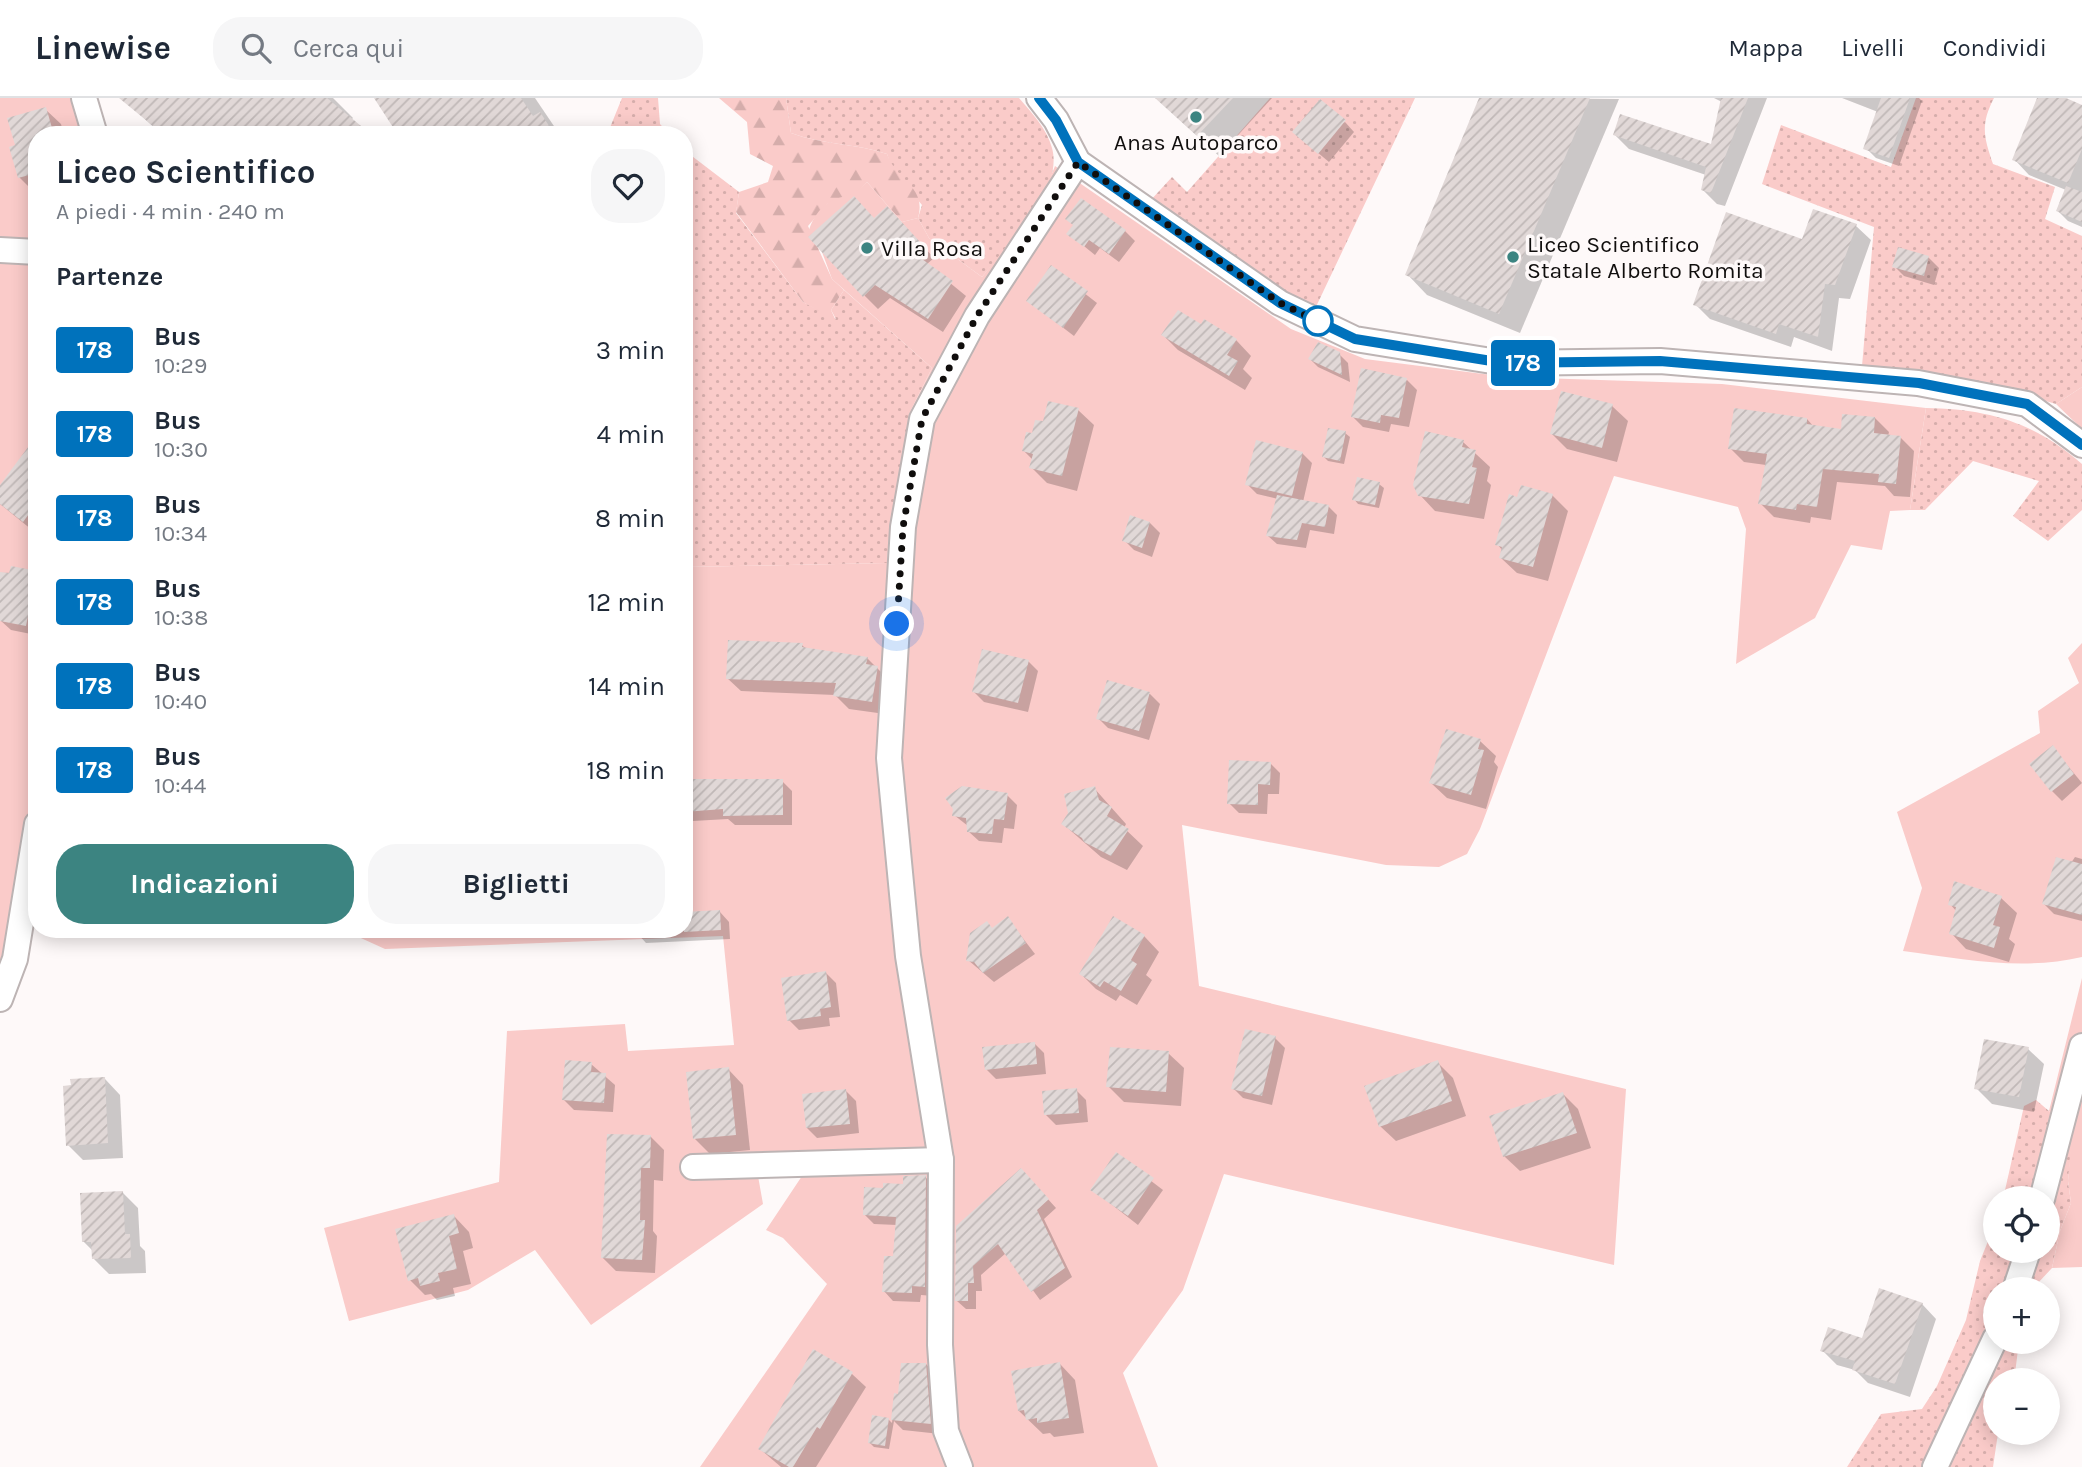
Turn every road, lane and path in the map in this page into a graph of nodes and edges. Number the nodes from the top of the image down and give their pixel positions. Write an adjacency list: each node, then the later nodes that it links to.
1 (84, 98): 3 (street)
2 (1039, 98): 4 (street)
3 (92, 126)
4 (1078, 162): 7 (street); 11 (street)
5 (0, 250): 6 (street)
6 (28, 252)
7 (2082, 445)
8 (28, 880): 9 (street)
9 (0, 999)
10 (2082, 1046): 13 (street)
11 (941, 1160): 12 (street); 15 (street)
12 (693, 1167)
13 (2045, 1186)
14 (1988, 1354): 16 (street)
15 (960, 1467)
16 (1935, 1467)

